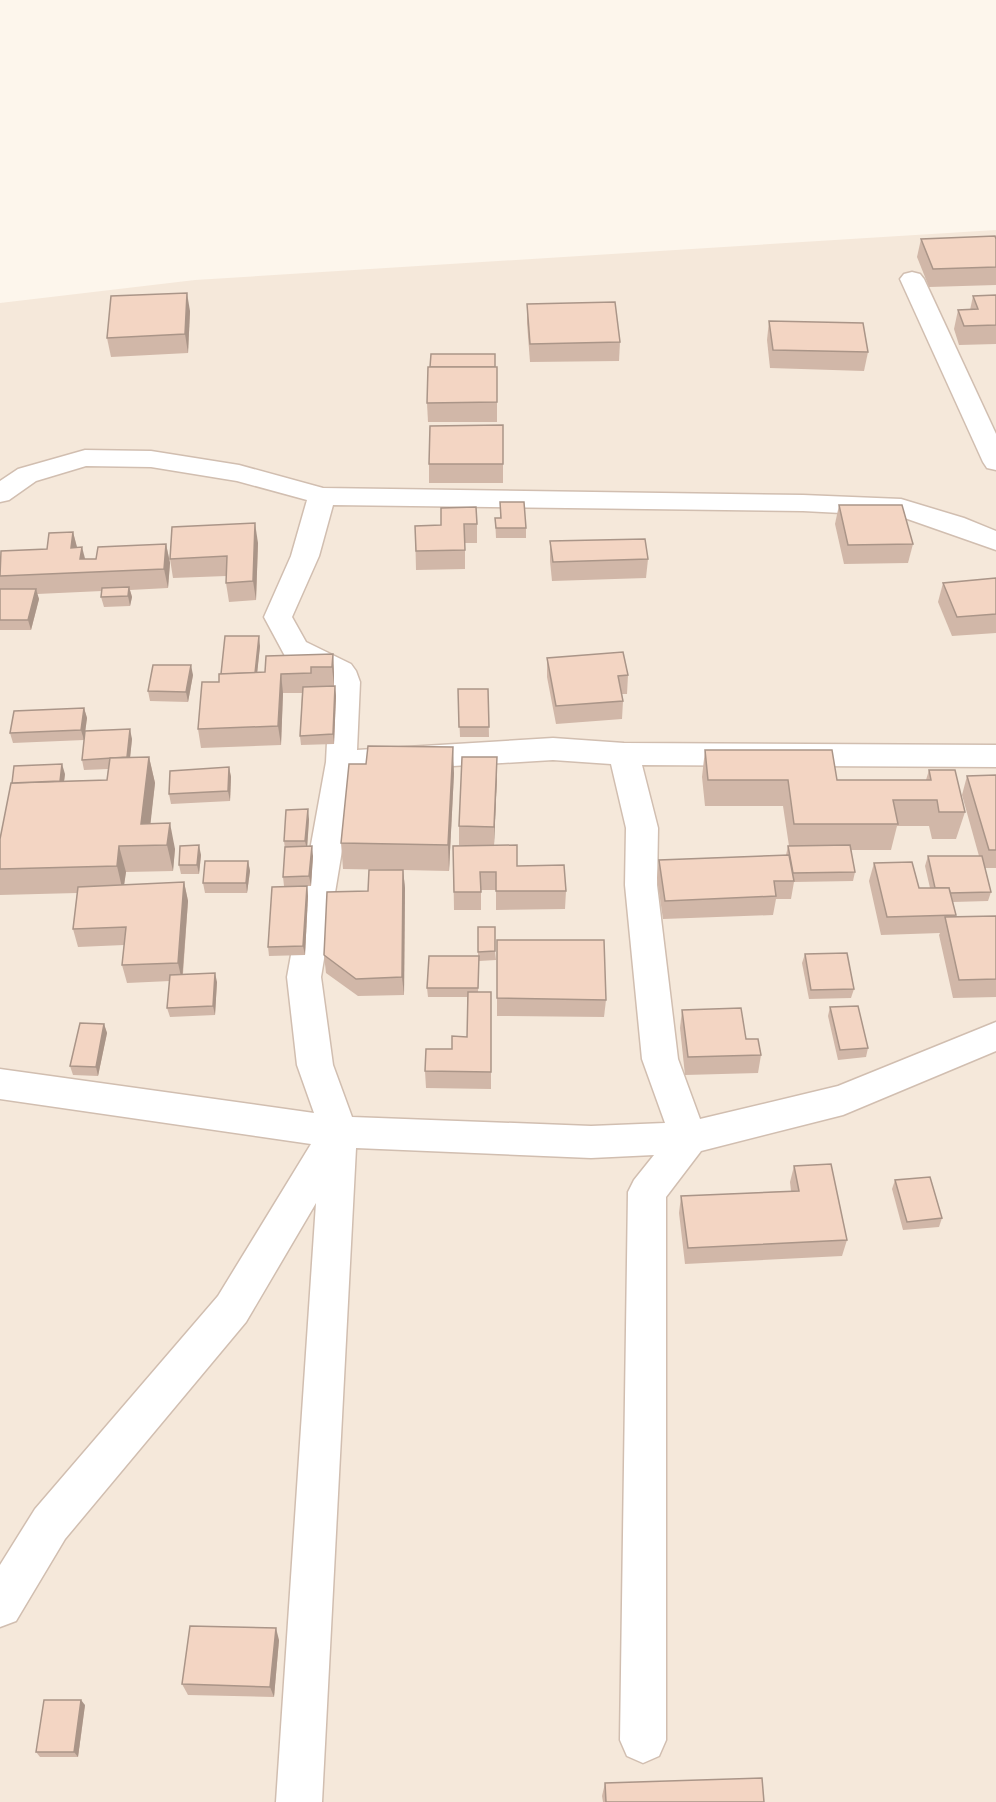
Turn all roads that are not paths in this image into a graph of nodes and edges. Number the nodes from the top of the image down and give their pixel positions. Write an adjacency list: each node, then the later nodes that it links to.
1 (912, 279): 2 (street)
2 (996, 462)
3 (0, 494): 4 (street)
4 (322, 496): 5 (street); 8 (street)
5 (996, 541)
6 (624, 754): 7 (street); 8 (street); 12 (street)
7 (996, 756)
8 (341, 762): 11 (street)
9 (996, 1036): 12 (street)
10 (0, 1084): 11 (street)
11 (339, 1132): 12 (street); 13 (street); 15 (street)
12 (689, 1138): 14 (street)
13 (0, 1605)
14 (643, 1740)
15 (299, 1802)

